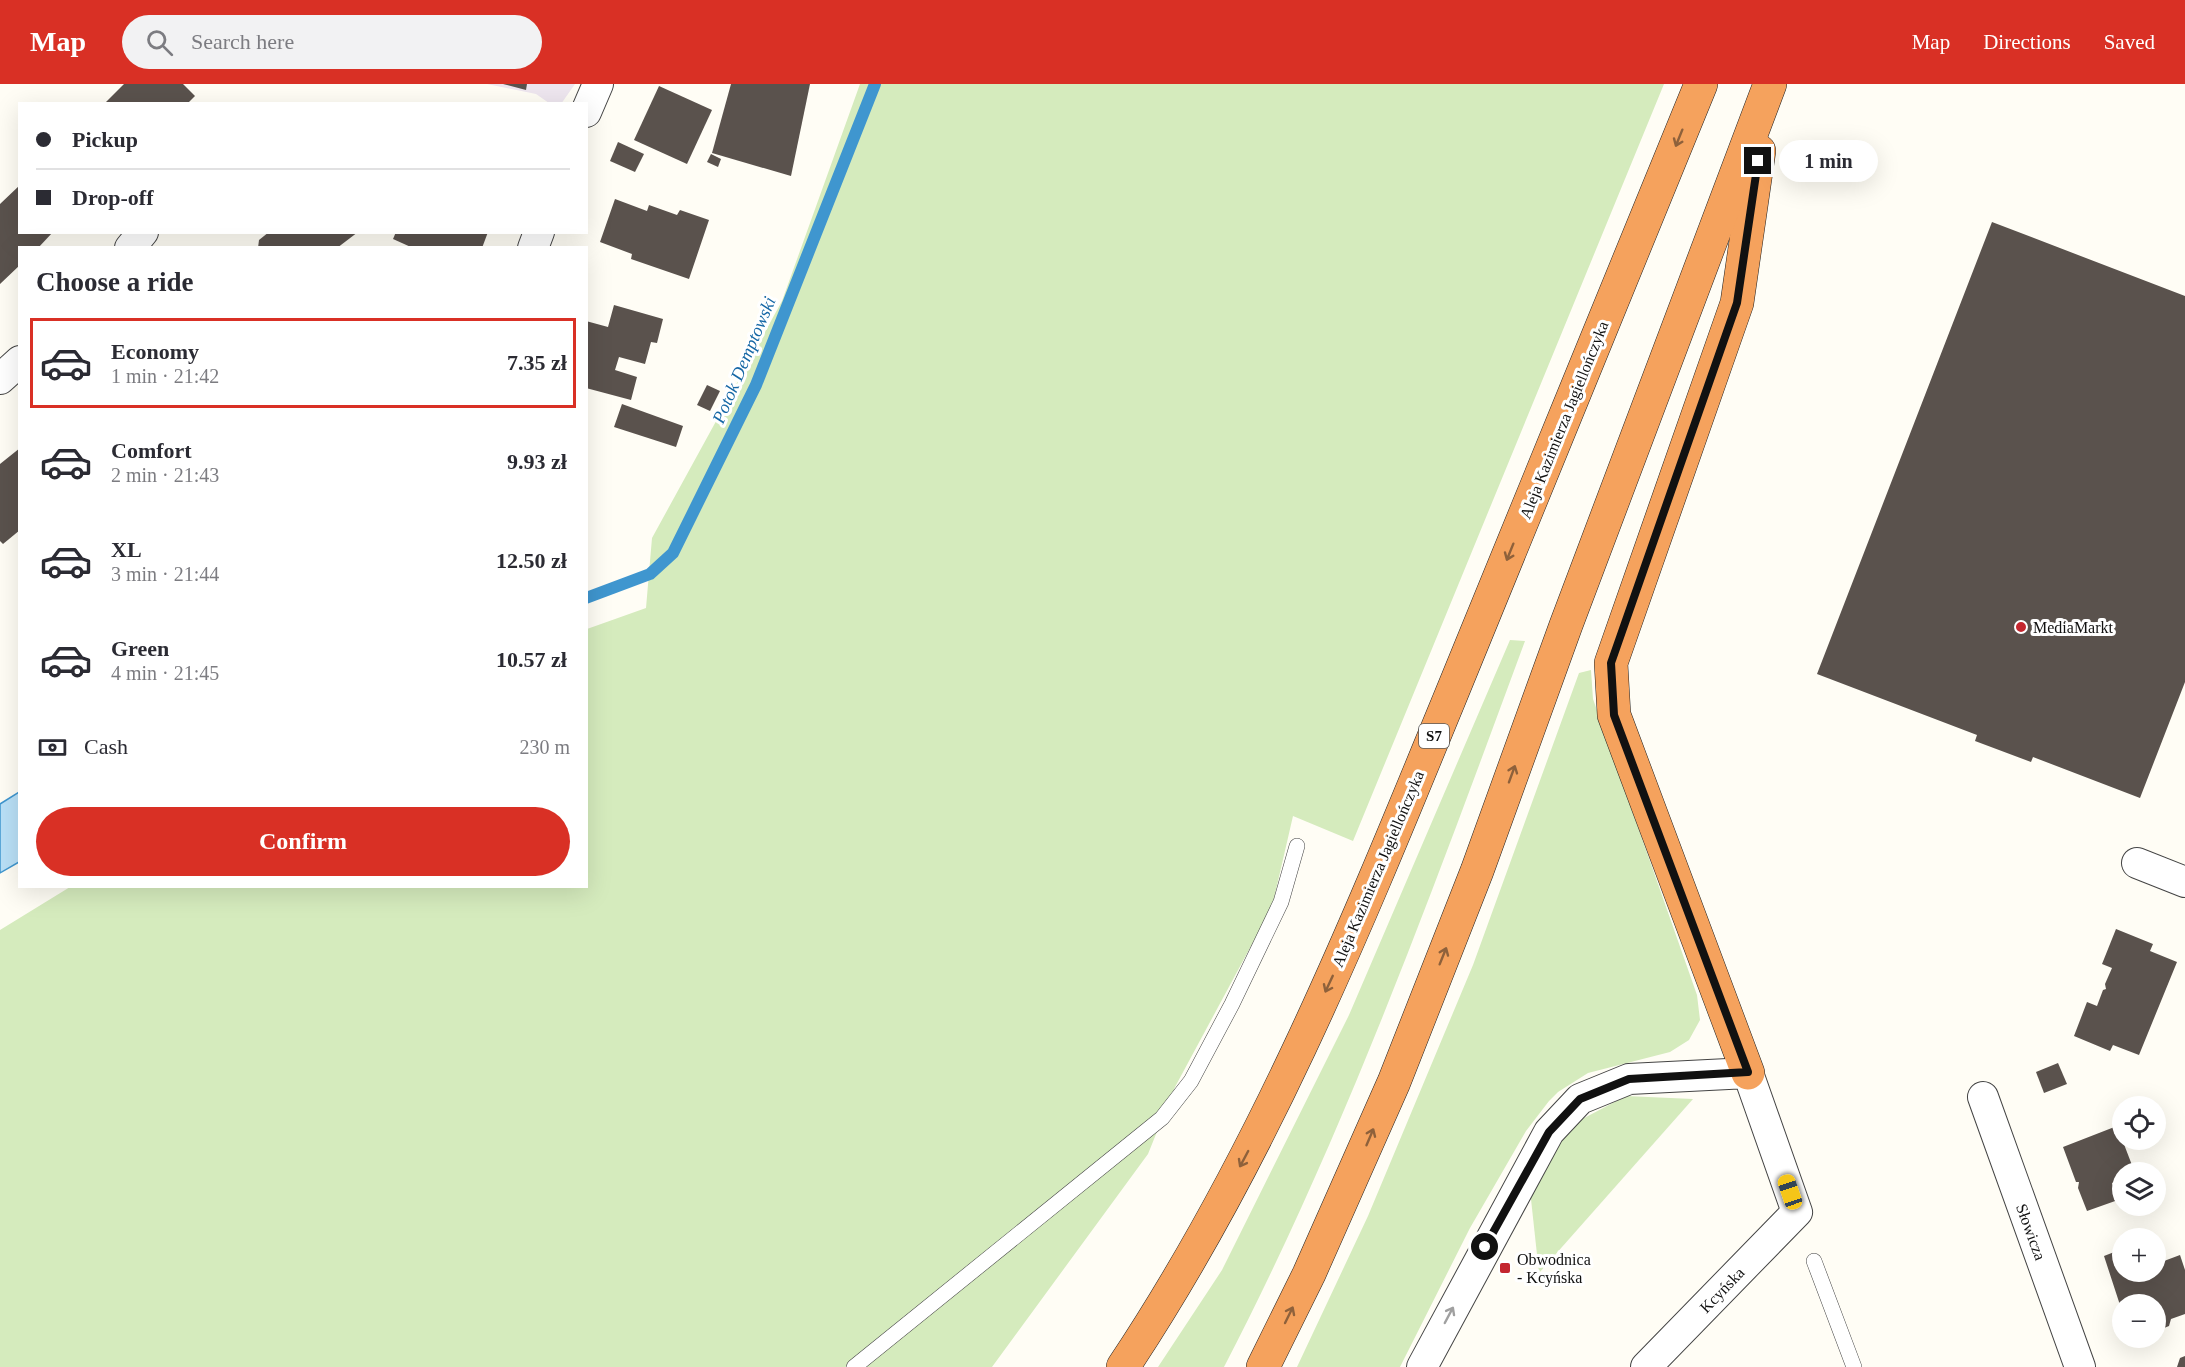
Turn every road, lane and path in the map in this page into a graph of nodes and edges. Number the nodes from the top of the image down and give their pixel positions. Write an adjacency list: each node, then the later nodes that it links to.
1 (598, 84): 4 (street)
2 (1701, 84): 16 (highway, Aleja Kazimierza Jagiellończyka / S7, one-way to 16)
3 (1769, 87): 12 (highway); 17 (highway, one-way to 3)
4 (588, 107)
5 (141, 234): 6 (street)
6 (132, 246)
7 (18, 363): 8 (street)
8 (0, 379)
9 (1297, 846): 15 (lane)
10 (2137, 863): 11 (street)
11 (2185, 882)
12 (1748, 1072): 18 (street, one-way to 12); 19 (street, Kcyńska)
13 (1983, 1097): 21 (street, Słowicza)
14 (1814, 1261): 20 (lane)
15 (854, 1367)
16 (1123, 1367)
17 (1263, 1367)
18 (1422, 1367)
19 (1646, 1367)
20 (1854, 1367)
21 (2080, 1367)

